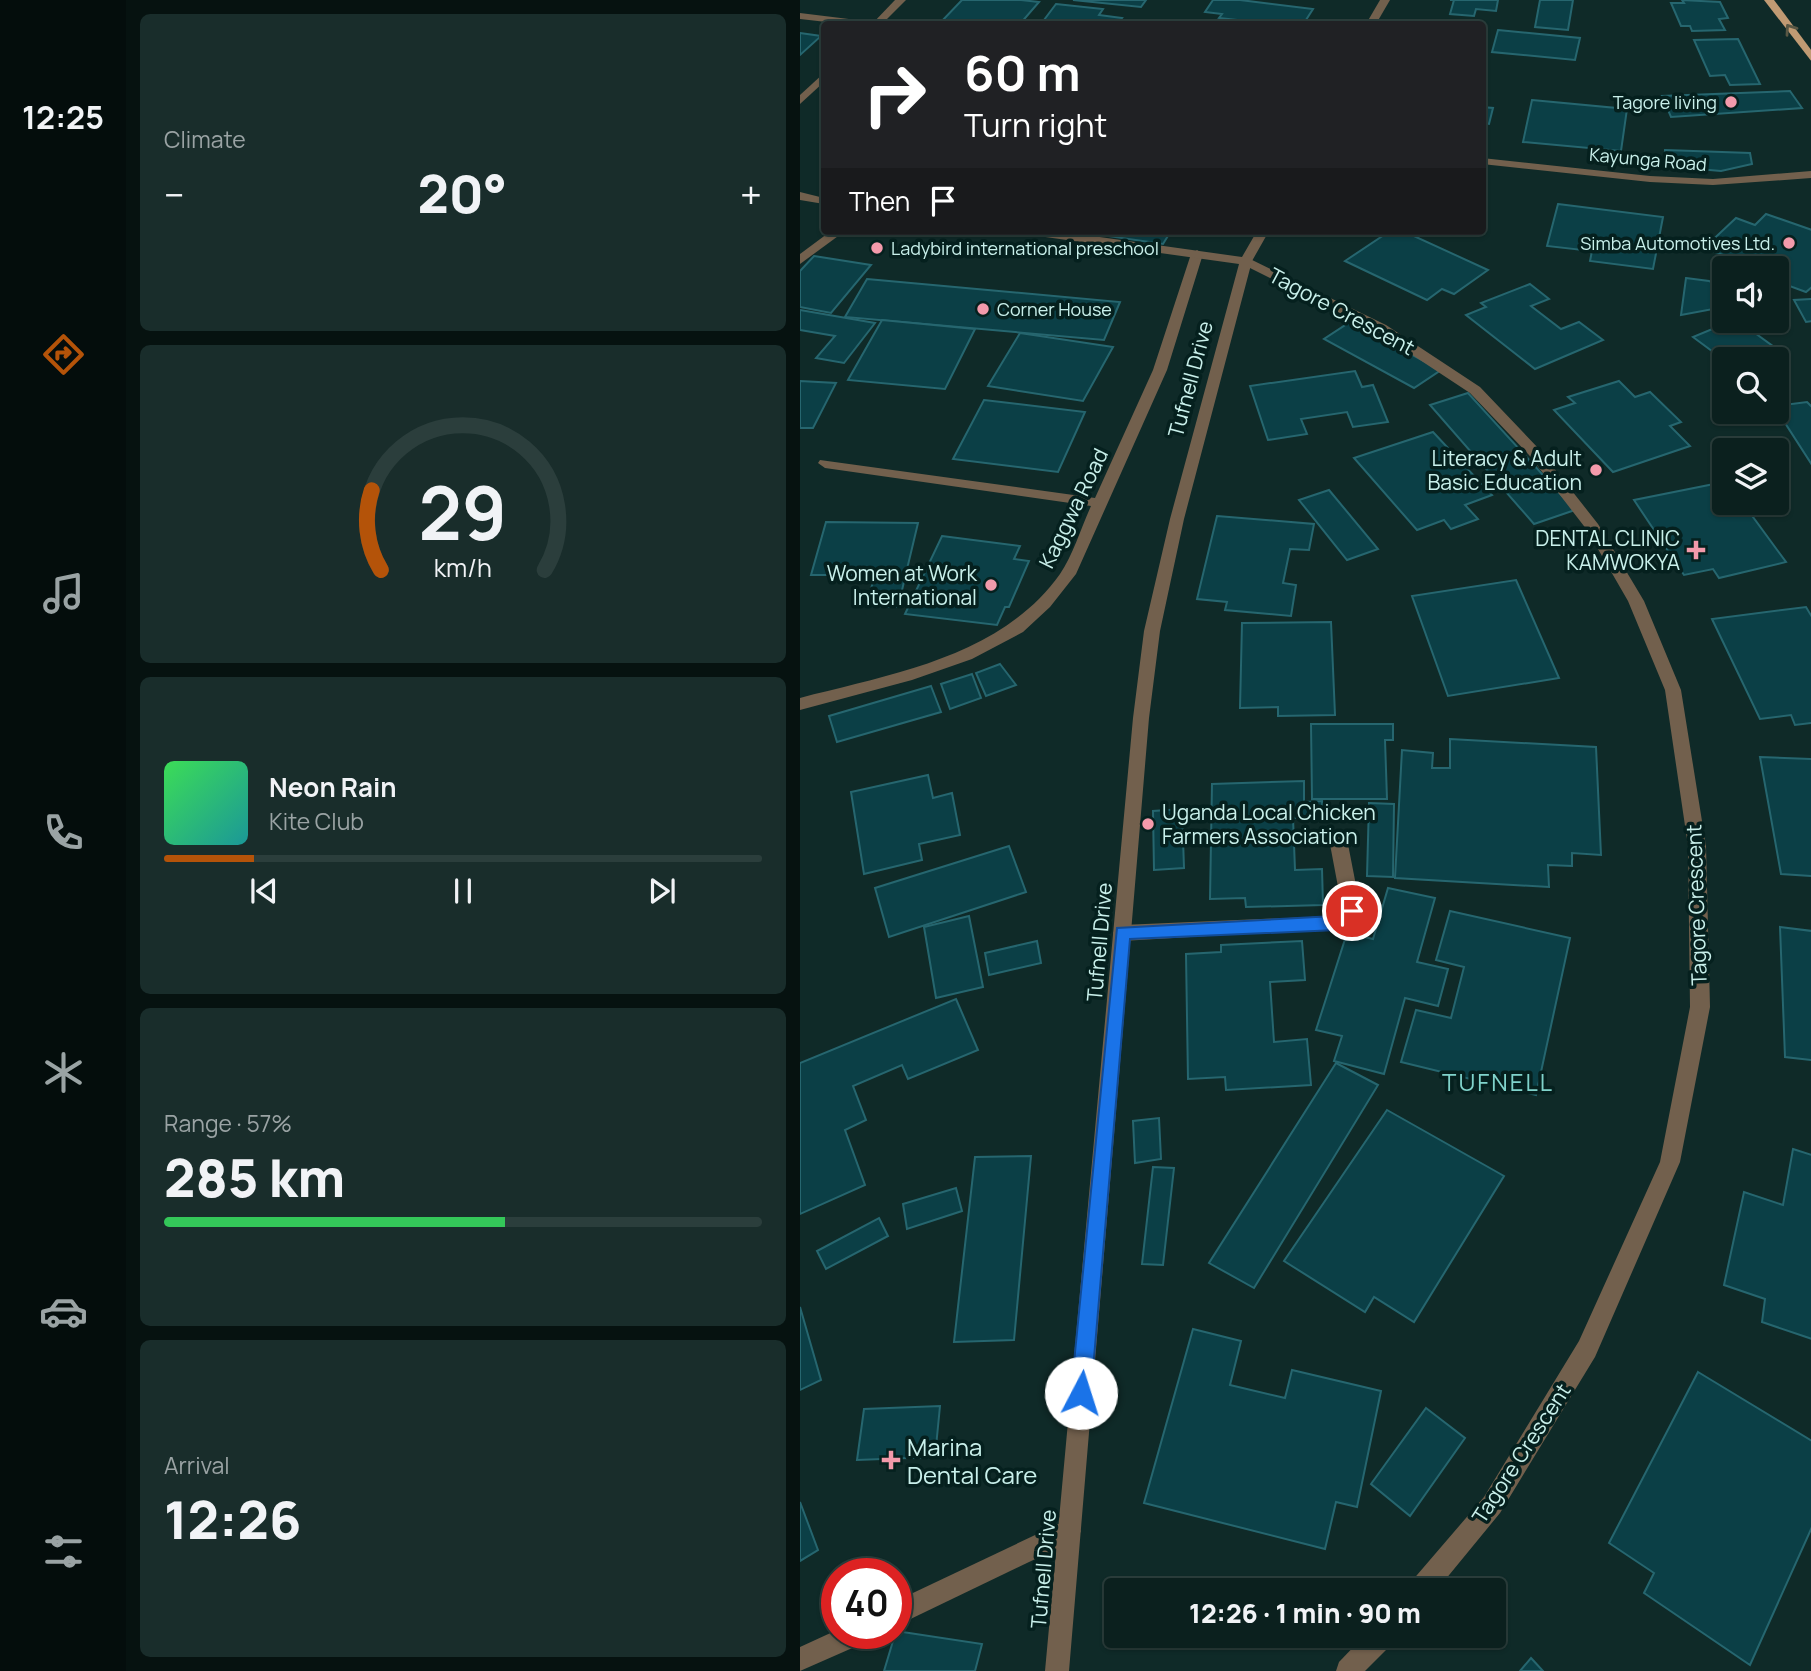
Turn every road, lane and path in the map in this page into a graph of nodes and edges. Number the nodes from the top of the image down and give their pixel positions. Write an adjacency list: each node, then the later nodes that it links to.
1 (901, 0): 6 (street)
2 (1385, 0): 7 (street)
3 (1769, 0): 8 (main road, one-way to 3)
4 (800, 16): 5 (street)
5 (841, 21)
6 (880, 21)
7 (1373, 21)
8 (1811, 59)
9 (821, 82): 10 (street)
10 (800, 101)
11 (1486, 161): 12 (street, Kayunga Road)
12 (1811, 174)
13 (800, 196): 14 (street)
14 (821, 200)
15 (834, 235): 19 (street)
16 (1061, 235): 18 (street, Tagore Crescent)
17 (1261, 235): 20 (street, Tufnell Drive)
18 (1197, 254): 20 (street, Tagore Crescent); 22 (street, Kaggwa Road)
19 (800, 260)
20 (1246, 261): 25 (street, Tufnell Drive); 27 (street, Tagore Crescent)
21 (825, 463): 22 (street)
22 (1100, 503): 23 (street, Kaggwa Road)
23 (800, 704)
24 (1338, 839): 25 (street)
25 (1123, 933): 26 (street, Tufnell Drive)
26 (1069, 1531): 28 (street); 32 (street, Tufnell Drive)
27 (1431, 1578)
28 (912, 1606)
29 (1370, 1648): 33 (street)
30 (823, 1649): 31 (street)
31 (800, 1660)
32 (1057, 1671)
33 (1348, 1671)

